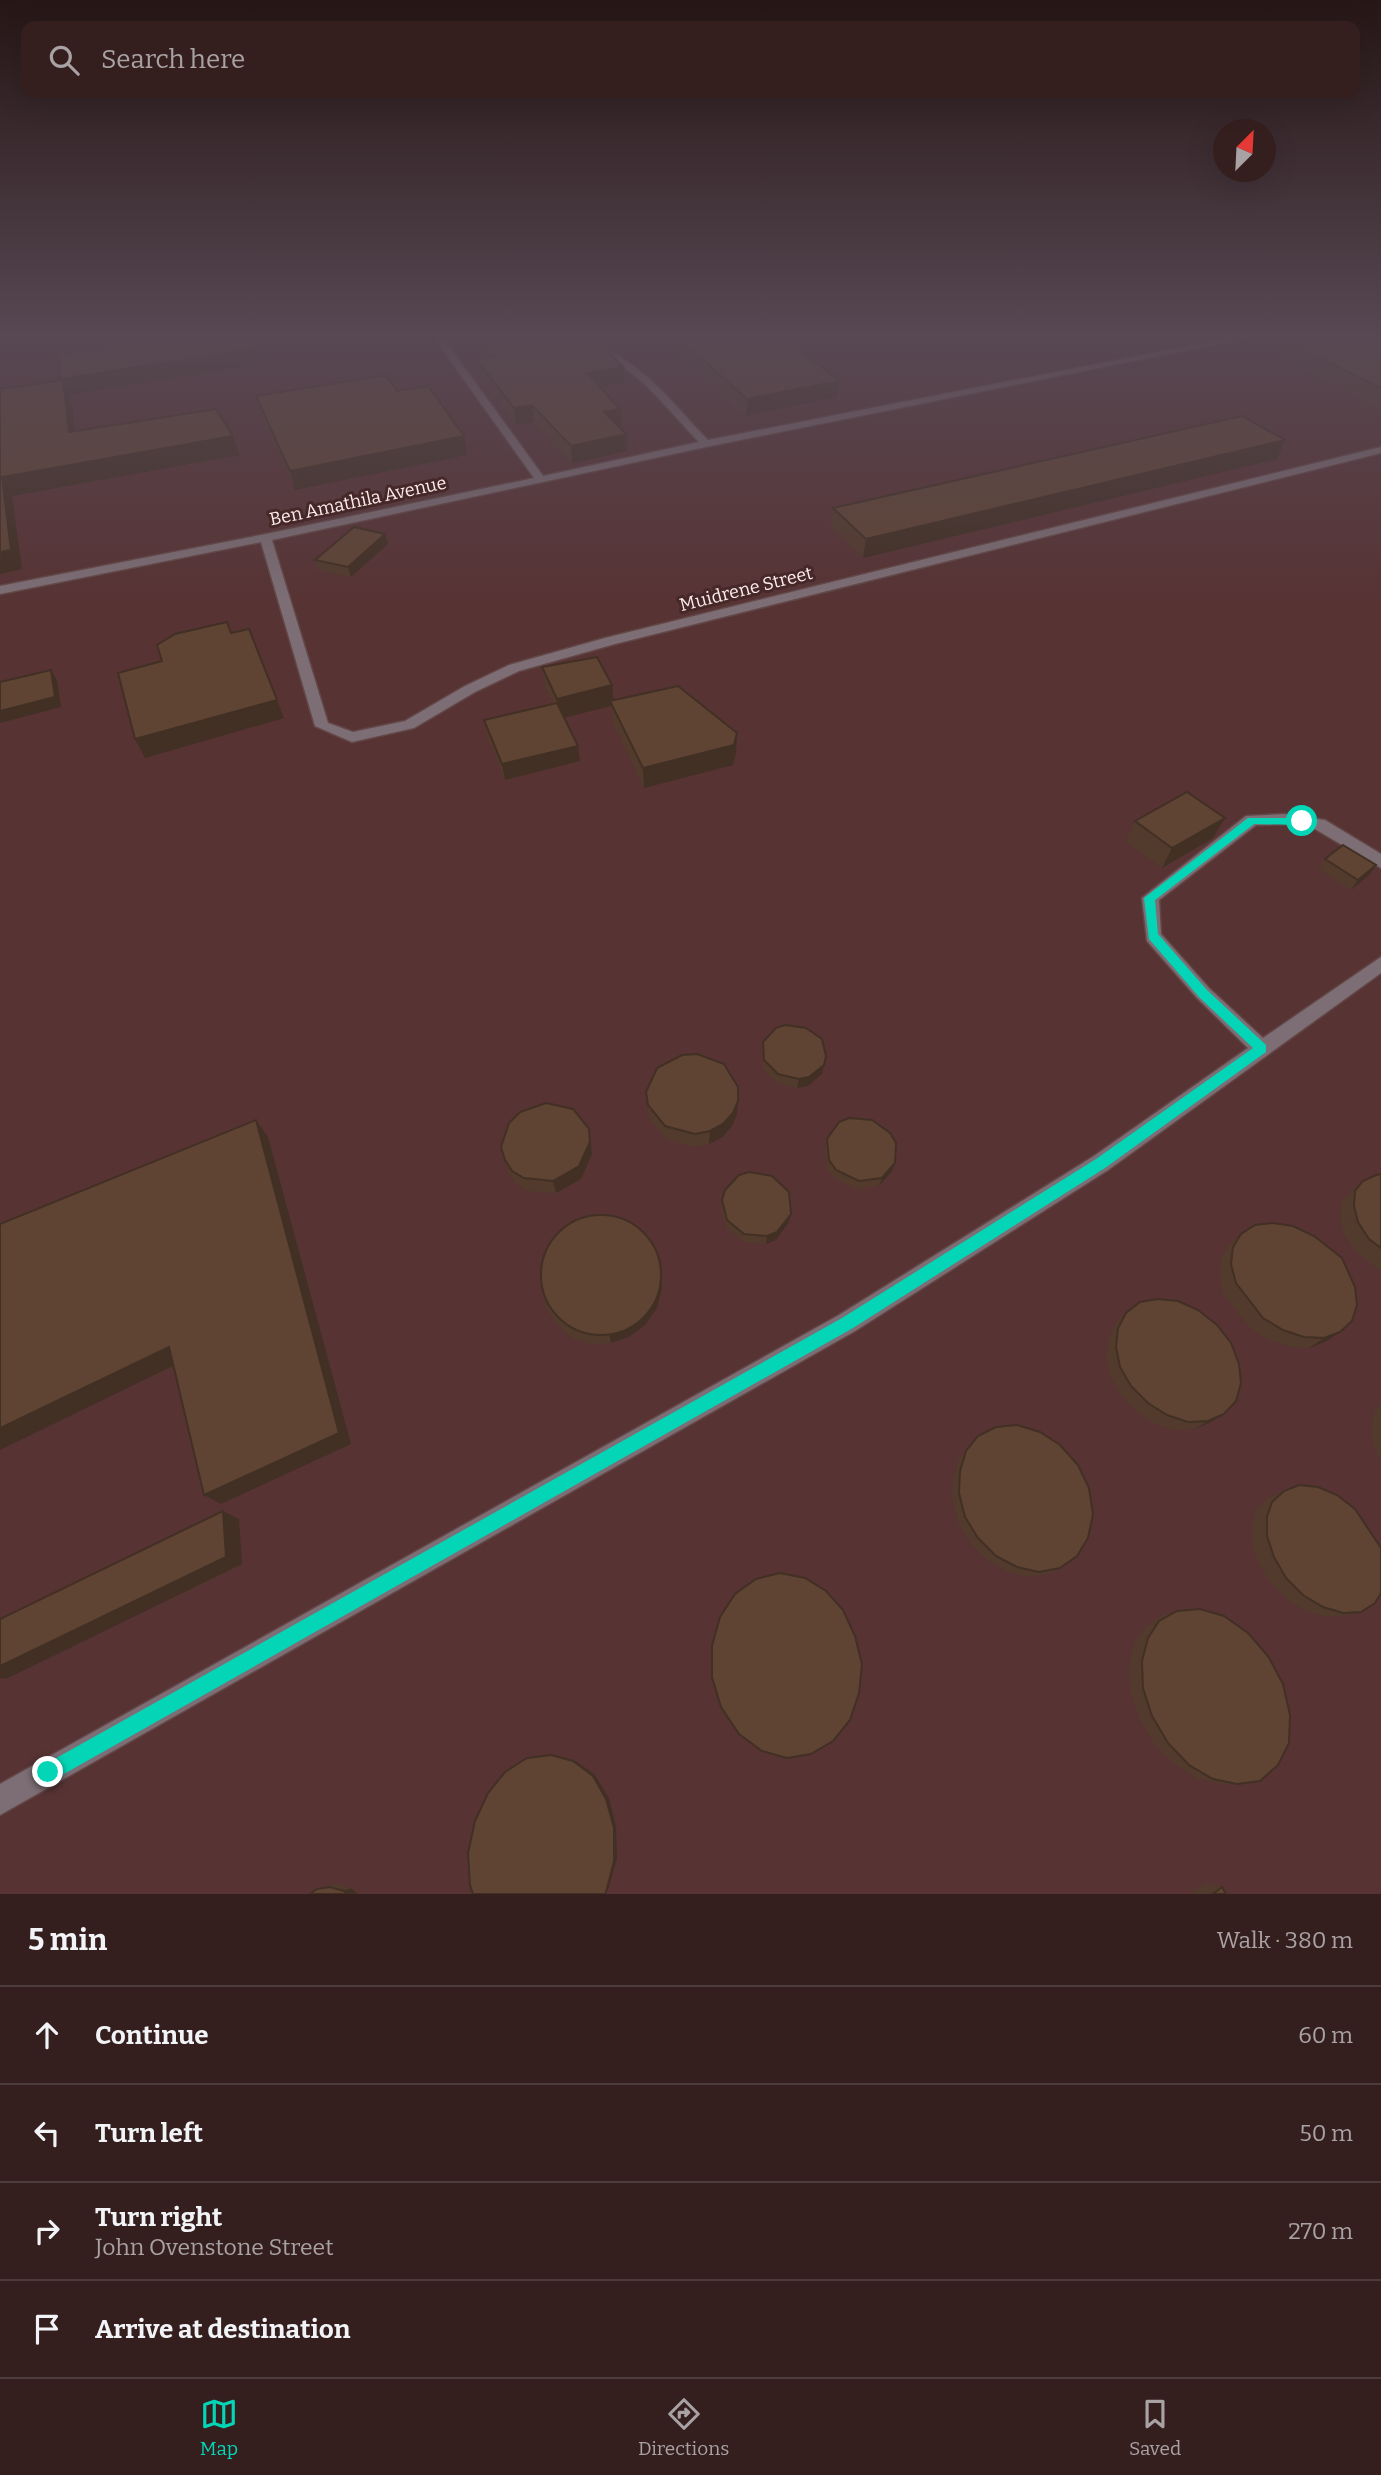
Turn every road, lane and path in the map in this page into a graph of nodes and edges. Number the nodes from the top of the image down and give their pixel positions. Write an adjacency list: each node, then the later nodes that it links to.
1 (500, 423): 6 (street)
2 (684, 423): 4 (street)
3 (810, 423): 4 (street, Ben Amathila Avenue)
4 (706, 444): 6 (street, Ben Amathila Avenue)
5 (1381, 450): 7 (street, Muidrene Street)
6 (541, 480): 7 (street, Ben Amathila Avenue)
7 (266, 538): 8 (street, Ben Amathila Avenue)
8 (0, 590)
9 (1381, 862): 11 (street)
10 (1381, 964): 11 (street)
11 (1262, 1049): 12 (street)
12 (0, 1800)

